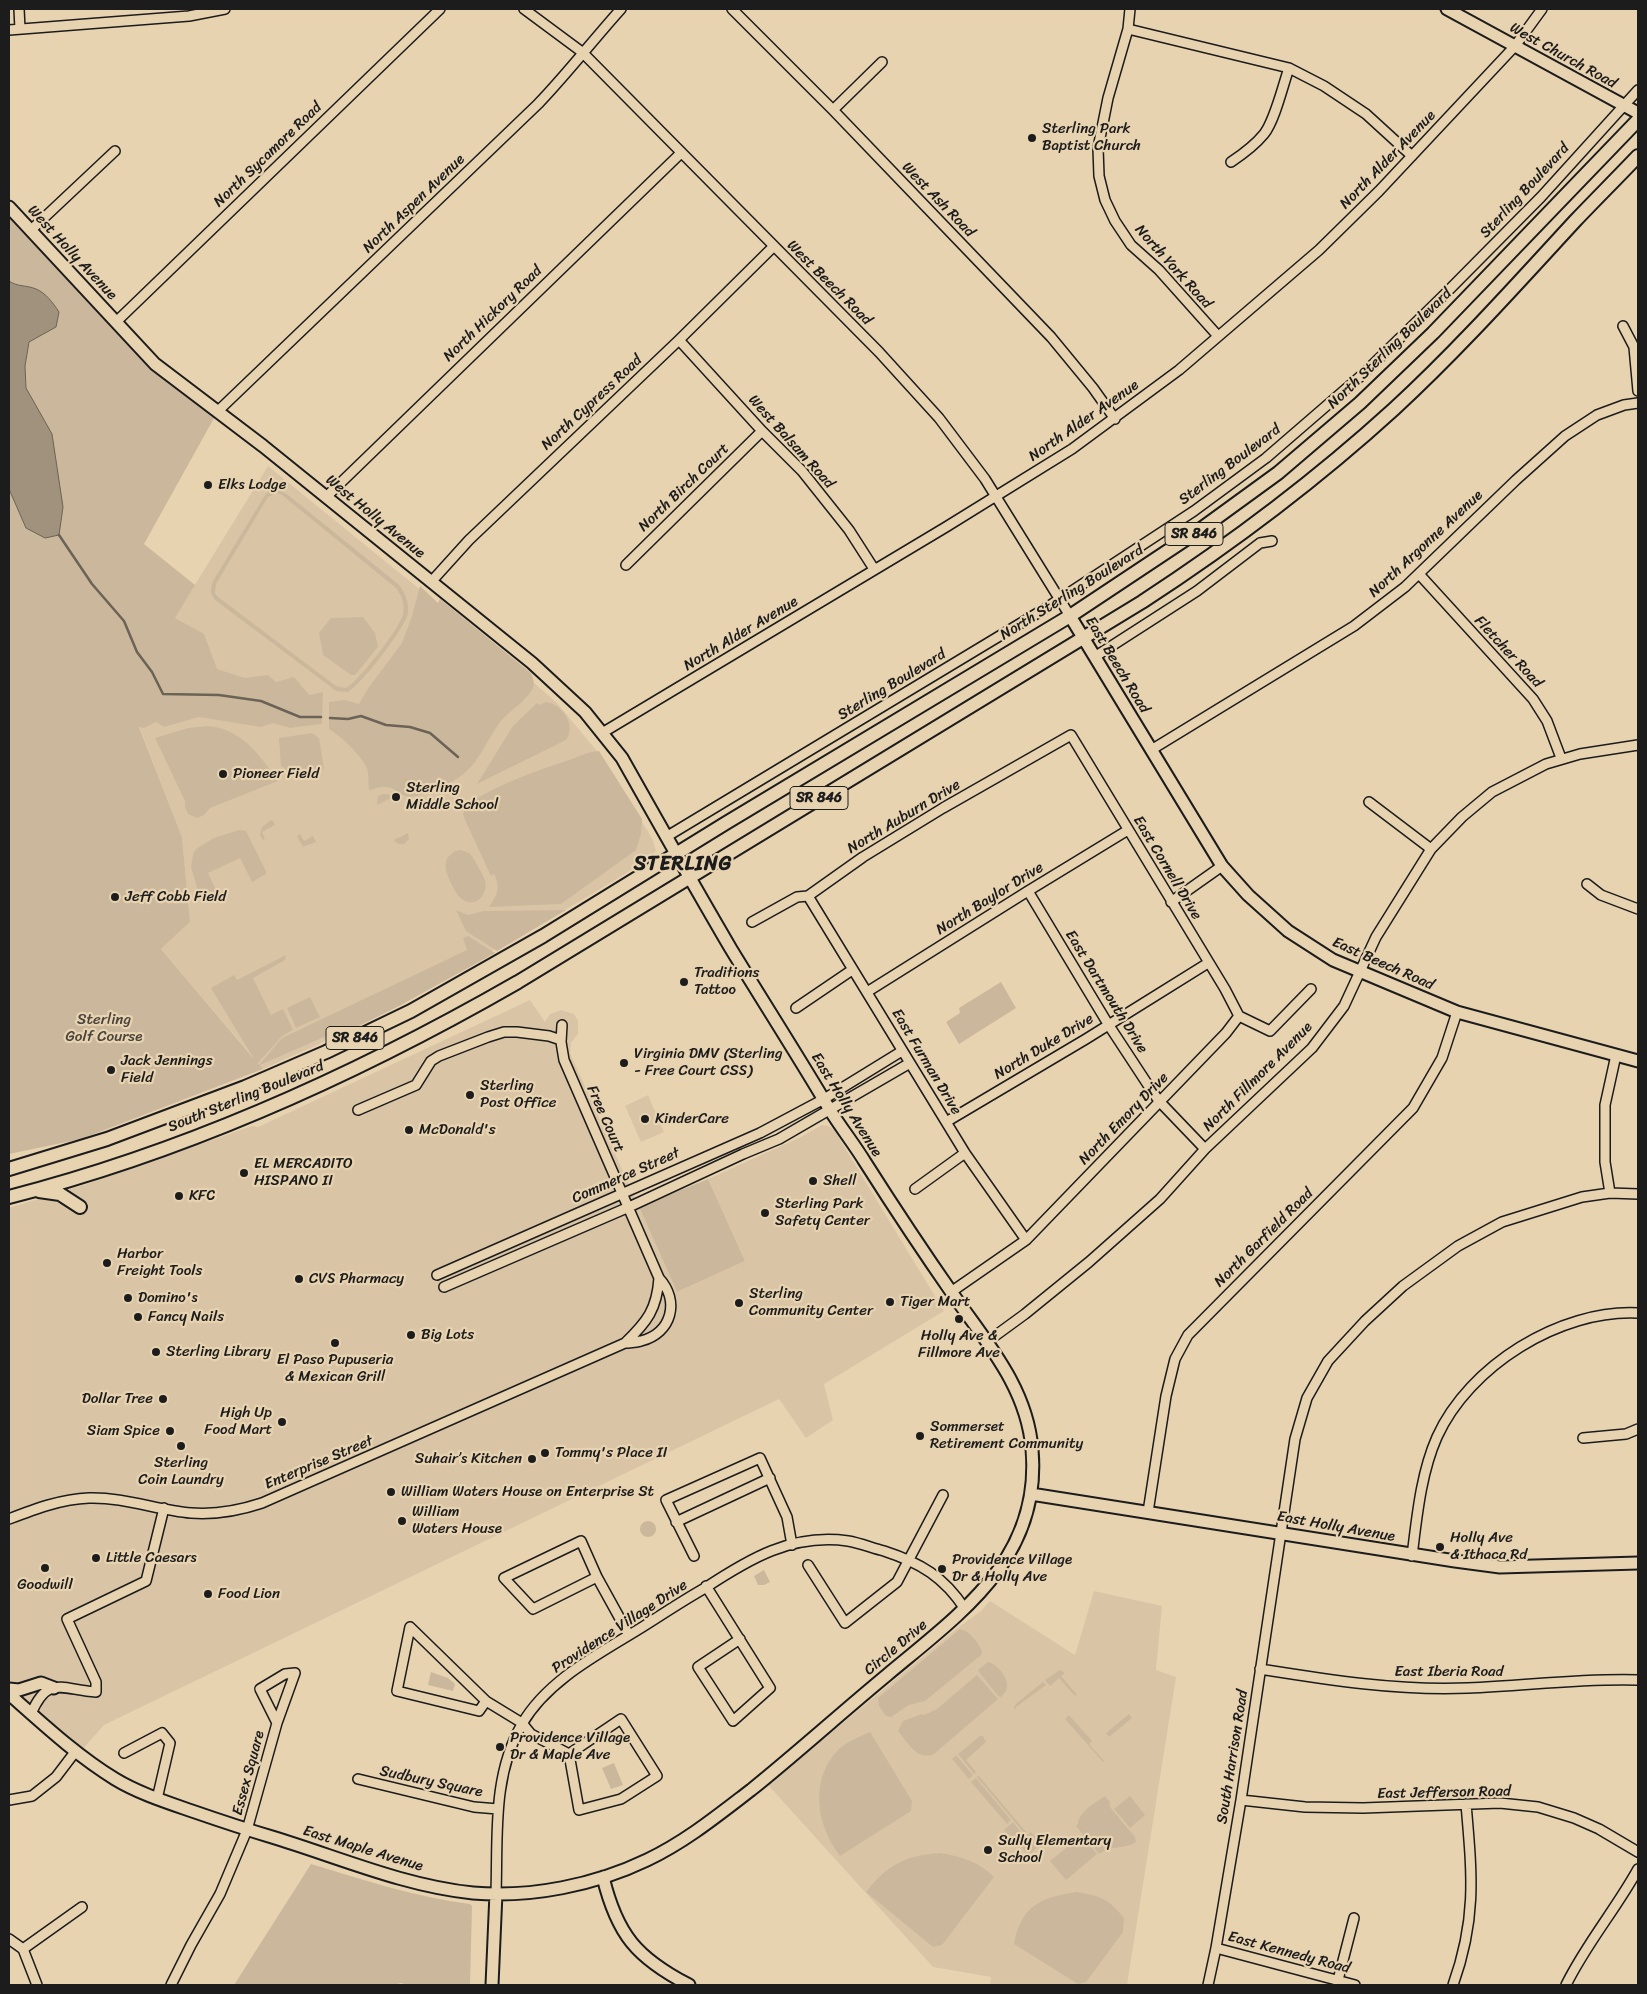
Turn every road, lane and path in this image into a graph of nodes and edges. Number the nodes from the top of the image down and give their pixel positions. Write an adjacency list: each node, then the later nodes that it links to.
1 (19, 9): 12 (street)
2 (145, 9): 11 (street)
3 (225, 9): 11 (street)
4 (440, 9): 32 (street, North Sycamore Road)
5 (524, 9): 16 (street, West Beech Road)
6 (621, 9): 16 (street, North Aspen Avenue)
7 (732, 9): 21 (street, West Ash Road)
8 (1130, 9): 13 (street, North York Road)
9 (1447, 9): 15 (street, West Church Road)
10 (1542, 9): 15 (street, North Alder Avenue)
11 (146, 18): 12 (street)
12 (20, 29): 14 (street)
13 (1128, 29): 18 (street); 34 (street, North York Road)
14 (9, 30)
15 (1515, 46): 20 (street, West Church Road); 26 (street, North Alder Avenue)
16 (582, 52): 25 (street, West Beech Road); 38 (street, North Aspen Avenue)
17 (882, 62): 21 (street)
18 (1289, 68): 26 (street); 28 (street)
19 (1638, 90): 20 (street, Sterling Boulevard)
20 (1622, 106): 22 (street, West Church Road); 48 (street, Sterling Boulevard)
21 (833, 110): 39 (street, West Ash Road)
22 (1638, 113)
23 (1638, 120): 49 (main road, North Sterling Boulevard / SR 846)
24 (115, 151): 30 (street)
25 (680, 153): 31 (street, West Beech Road); 42 (street, North Hickory Road)
26 (1412, 156): 34 (street, North Alder Avenue)
27 (1638, 156): 50 (main road, SR 846)
28 (1231, 162)
29 (9, 207): 30 (street, West Holly Avenue)
30 (31, 230): 32 (street, West Holly Avenue)
31 (773, 247): 35 (street, North Cypress Road); 41 (street, West Beech Road)
32 (116, 322): 38 (street, West Holly Avenue)
33 (1624, 326): 36 (street)
34 (1218, 336): 39 (street, North Alder Avenue)
35 (679, 340): 40 (street, West Balsam Road); 47 (street, North Cypress Road)
36 (1638, 391)
37 (1638, 403): 46 (street, North Argonne Avenue)
38 (218, 411): 42 (street, West Holly Avenue)
39 (1115, 419): 41 (street, North Alder Avenue)
40 (762, 431): 44 (street, North Birch Court); 45 (street, West Balsam Road)
41 (996, 496): 45 (street, North Alder Avenue); 48 (street, West Beech Road)
42 (326, 497): 47 (street, West Holly Avenue)
43 (1272, 541): 51 (street)
44 (626, 565)
45 (874, 569): 52 (street, North Alder Avenue)
46 (1419, 574): 55 (street, North Argonne Avenue); 56 (street, Fletcher Road)
47 (431, 582): 52 (street, West Holly Avenue)
48 (1058, 599): 49 (street, West Beech Road); 59 (street, Sterling Boulevard)
49 (1070, 616): 50 (street, East Beech Road); 61 (main road, North Sterling Boulevard / SR 846)
50 (1084, 638): 51 (street, East Beech Road); 63 (main road, SR 846)
51 (1096, 656): 55 (street, East Beech Road)
52 (602, 733): 59 (street, West Holly Avenue)
53 (1071, 735): 58 (street, East Cornell Drive); 66 (street, North Auburn Drive)
54 (1638, 745): 56 (street, North Fillmore Avenue)
55 (1150, 750): 62 (street, East Beech Road)
56 (1561, 758): 60 (street, North Fillmore Avenue)
57 (1369, 802): 60 (street)
58 (1128, 830): 65 (street, North Baylor Drive); 67 (street, East Cornell Drive)
59 (666, 837): 61 (street, West Holly Avenue)
60 (1431, 849): 72 (street, North Fillmore Avenue)
61 (677, 854): 63 (street, West Holly Avenue); 92 (main road, South Sterling Boulevard / SR 846)
62 (1222, 866): 67 (street); 72 (street, East Beech Road)
63 (690, 877): 85 (street, East Holly Avenue); 94 (main road, South Sterling Boulevard / SR 846)
64 (1587, 884): 68 (street)
65 (1028, 891): 74 (street, North Baylor Drive); 78 (street, East Dartmouth Drive)
66 (808, 896): 69 (street, North Auburn Drive); 71 (street, East Furman Drive)
67 (1171, 902): 70 (street, East Cornell Drive)
68 (1638, 909)
69 (752, 922)
70 (1208, 963): 77 (street, East Cornell Drive); 78 (street, North Duke Drive)
71 (852, 970): 74 (street, East Furman Drive); 75 (street)
72 (1359, 973): 76 (street, East Beech Road); 90 (street, North Fillmore Avenue)
73 (1311, 989): 77 (street)
74 (867, 992): 81 (street, East Furman Drive)
75 (796, 1008)
76 (1457, 1012): 82 (street, East Beech Road); 115 (street, North Garfield Road)
77 (1239, 1016): 86 (street, North Emory Drive)
78 (1108, 1024): 86 (street, East Dartmouth Drive); 89 (street, North Duke Drive)
79 (562, 1025): 80 (street, Free Court)
80 (561, 1040): 87 (street); 95 (street, Free Court)
81 (902, 1051): 84 (street, East Furman Drive); 85 (street, Commerce Street)
82 (1616, 1055): 83 (street, East Beech Road); 96 (street)
83 (1638, 1062)
84 (910, 1063): 88 (street, Commerce Street); 89 (street, East Furman Drive)
85 (824, 1099): 88 (street, East Holly Avenue); 95 (street, Commerce Street)
86 (1158, 1101): 90 (street, East Dartmouth Drive); 101 (street, North Emory Drive)
87 (358, 1110)
88 (831, 1110): 100 (street, Commerce Street); 105 (street, East Holly Avenue)
89 (946, 1122): 91 (street, East Furman Drive)
90 (1205, 1149): 107 (street, North Fillmore Avenue)
91 (965, 1154): 93 (street); 101 (street, East Furman Drive)
92 (9, 1169)
93 (915, 1189)
94 (34, 1190): 98 (main road, South Sterling Boulevard / SR 846); 99 (main road)
95 (622, 1193): 100 (street, Free Court); 102 (street, Commerce Street)
96 (1610, 1194): 97 (street, South Harrison Road); 118 (street, South Harrison Road)
97 (1638, 1194)
98 (9, 1197)
99 (80, 1207)
100 (629, 1207): 103 (street, Enterprise Street); 104 (street, Commerce Street)
101 (1026, 1240): 105 (street, North Emory Drive)
102 (438, 1275)
103 (660, 1278): 108 (street, Enterprise Street); 108 (street, Enterprise Street)
104 (444, 1287)
105 (951, 1292): 107 (street, East Holly Avenue)
106 (1638, 1313): 121 (street)
107 (988, 1341): 112 (street, Circle Drive)
108 (625, 1343): 114 (street, Enterprise Street)
109 (1638, 1429): 110 (street)
110 (1583, 1438)
111 (770, 1478): 117 (street); 117 (street); 119 (street)
112 (1031, 1494): 115 (street, East Holly Avenue); 127 (street, Circle Drive)
113 (943, 1496): 122 (street)
114 (164, 1508): 116 (street, Enterprise Street); 132 (street)
115 (1148, 1512): 118 (street, East Holly Avenue)
116 (9, 1519)
117 (676, 1522): 120 (street)
118 (1281, 1532): 121 (street, East Holly Avenue); 130 (street, South Harrison Road)
119 (792, 1545): 122 (street, Providence Village Drive); 126 (street, Providence Village Drive)
120 (694, 1556)
121 (1412, 1556): 123 (street, East Holly Avenue)
122 (909, 1560): 124 (street); 127 (street, Providence Village Drive)
123 (1638, 1563)
124 (808, 1565)
125 (597, 1577): 125 (street); 128 (street)
126 (706, 1586): 128 (street, Providence Village Drive); 129 (street)
127 (965, 1609): 151 (street, Circle Drive)
128 (629, 1635): 138 (street, Providence Village Drive)
129 (740, 1639): 129 (street)
130 (1260, 1669): 131 (street, East Iberia Road); 145 (street, South Harrison Road)
131 (1638, 1680)
132 (54, 1688): 133 (street); 136 (street)
133 (9, 1689)
134 (9, 1694): 136 (street, East Maple Avenue)
135 (486, 1701): 135 (street); 138 (street)
136 (31, 1714): 139 (street, East Maple Avenue)
137 (277, 1723): 137 (street, Essex Square); 148 (street, Essex Square)
138 (522, 1723): 141 (street); 147 (street, Providence Village Drive)
139 (75, 1752): 143 (street, East Maple Avenue); 144 (street)
140 (124, 1753): 143 (street)
141 (569, 1754): 141 (street)
142 (358, 1779): 147 (street, Sudbury Square)
143 (157, 1799): 148 (street, East Maple Avenue)
144 (9, 1800)
145 (1241, 1800): 146 (street, East Jefferson Road); 156 (street, South Harrison Road)
146 (1466, 1804): 149 (street, East Jefferson Road); 165 (street)
147 (498, 1809): 152 (street, Providence Village Drive)
148 (247, 1830): 152 (street, East Maple Avenue); 160 (street, Essex Square)
149 (1638, 1852)
150 (1638, 1869): 166 (street)
151 (603, 1877): 152 (street, East Maple Avenue); 162 (street)
152 (496, 1894): 161 (street)
153 (82, 1907): 157 (street)
154 (1354, 1918): 158 (street)
155 (9, 1939): 157 (street)
156 (1216, 1948): 158 (street, East Kennedy Road); 163 (street, South Harrison Road)
157 (23, 1949): 159 (street)
158 (1338, 1980): 164 (street, East Kennedy Road)
159 (37, 1985)
160 (172, 1985)
161 (492, 1985)
162 (689, 1985)
163 (1208, 1985)
164 (1355, 1985)
165 (1453, 1985)
166 (1566, 1985)

